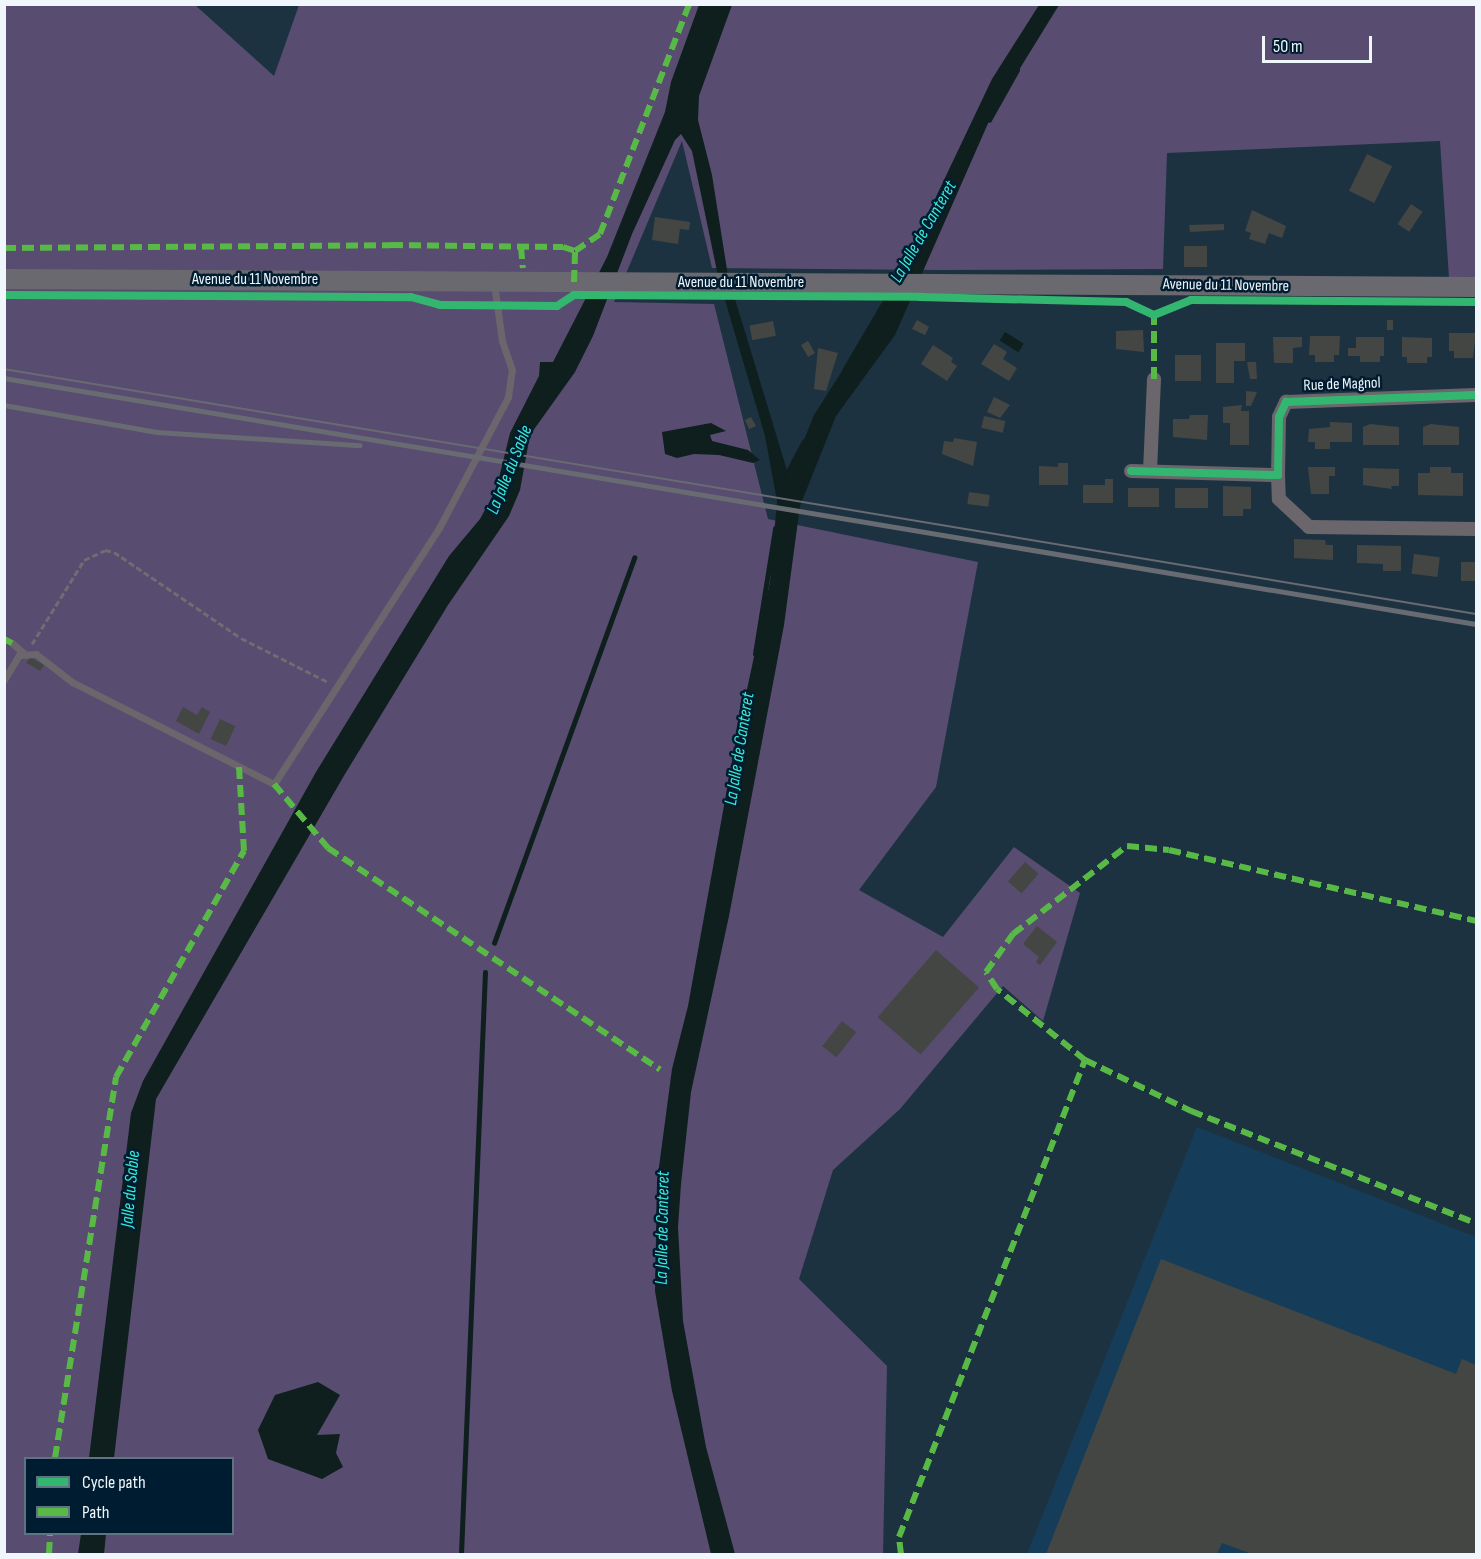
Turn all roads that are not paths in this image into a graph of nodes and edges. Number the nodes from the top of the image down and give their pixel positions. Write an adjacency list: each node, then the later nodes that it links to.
1 (4, 279): 2 (main road, Avenue du 11 Novembre)
2 (494, 280): 3 (main road, Avenue du 11 Novembre); 11 (lane)
3 (1476, 287)
4 (1154, 379): 7 (street)
5 (1476, 395): 8 (street, Rue de Magnol)
6 (1131, 471): 7 (street)
7 (1150, 471): 8 (street)
8 (1278, 475): 9 (street, Rue de Magnol)
9 (1476, 529)
10 (12, 643): 11 (lane)
11 (26, 655): 12 (lane)
12 (4, 680)

